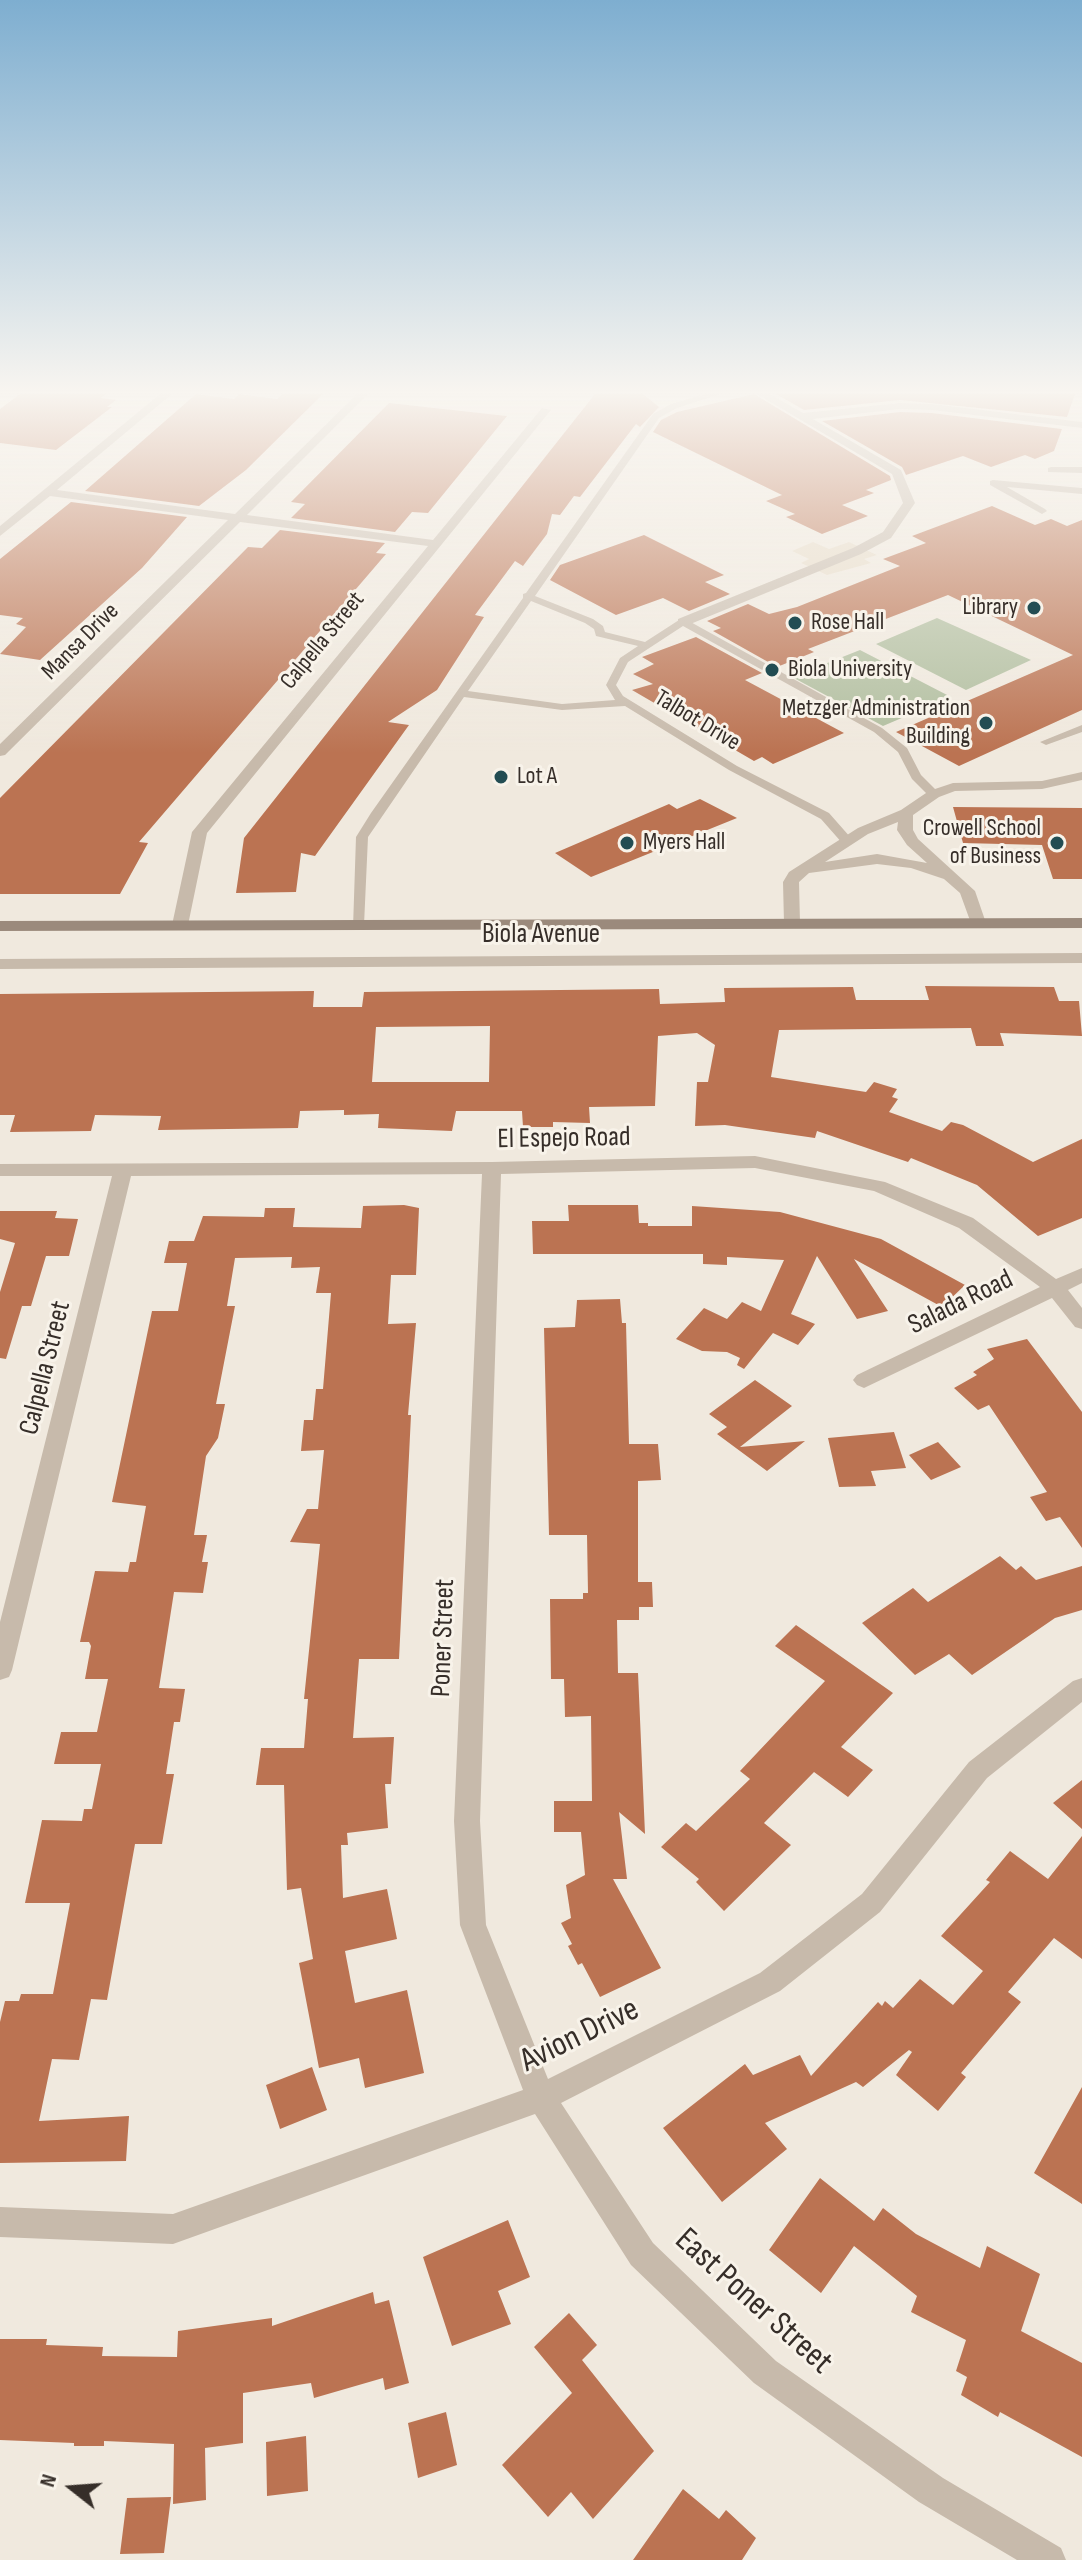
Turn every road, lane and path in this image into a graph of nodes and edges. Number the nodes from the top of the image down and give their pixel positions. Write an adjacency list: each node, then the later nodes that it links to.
1 (24, 513): 8 (street)
2 (204, 513): 7 (street)
3 (243, 513): 7 (street, Mansa Drive)
4 (462, 513): 9 (street, Calpella Street)
5 (586, 513): 10 (lane)
6 (902, 513): 11 (street)
7 (238, 518): 9 (street); 17 (street, Mansa Drive)
8 (0, 532)
9 (437, 544): 27 (street, Calpella Street)
10 (527, 596): 12 (lane); 13 (lane)
11 (683, 622): 12 (lane, Talbot Drive); 19 (lane)
12 (645, 645): 14 (lane, Talbot Drive)
13 (461, 693): 14 (lane); 28 (lane)
14 (626, 703): 21 (lane, Talbot Drive)
15 (1082, 728): 16 (lane)
16 (1046, 742)
17 (0, 752)
18 (1082, 776): 19 (street)
19 (934, 794): 20 (street)
20 (906, 813): 21 (street); 23 (street)
21 (847, 841): 22 (street)
22 (800, 871): 23 (street); 24 (street)
23 (947, 875): 25 (street)
24 (792, 923): 25 (street, Biola Avenue); 28 (street, Biola Avenue)
25 (978, 923): 26 (street, Biola Avenue)
26 (1082, 923)
27 (180, 925): 28 (street, Biola Avenue); 29 (street, Biola Avenue)
28 (358, 925)
29 (0, 926)
30 (1082, 958): 31 (street, Biola Avenue)
31 (0, 964)
32 (492, 1168): 34 (street, El Espejo Road); 36 (street, El Espejo Road); 41 (street, Poner Street)
33 (0, 1170): 34 (street, El Espejo Road)
34 (123, 1171): 39 (street, Calpella Street)
35 (1082, 1275): 36 (street, Salada Road)
36 (1056, 1289): 37 (street, El Espejo Road); 38 (street, Salada Road)
37 (1082, 1322)
38 (864, 1380)
39 (0, 1670)
40 (1082, 1688): 41 (street, Avion Drive)
41 (541, 2098): 42 (street, Avion Drive); 43 (street, East Poner Street)
42 (0, 2222)
43 (1049, 2560)

